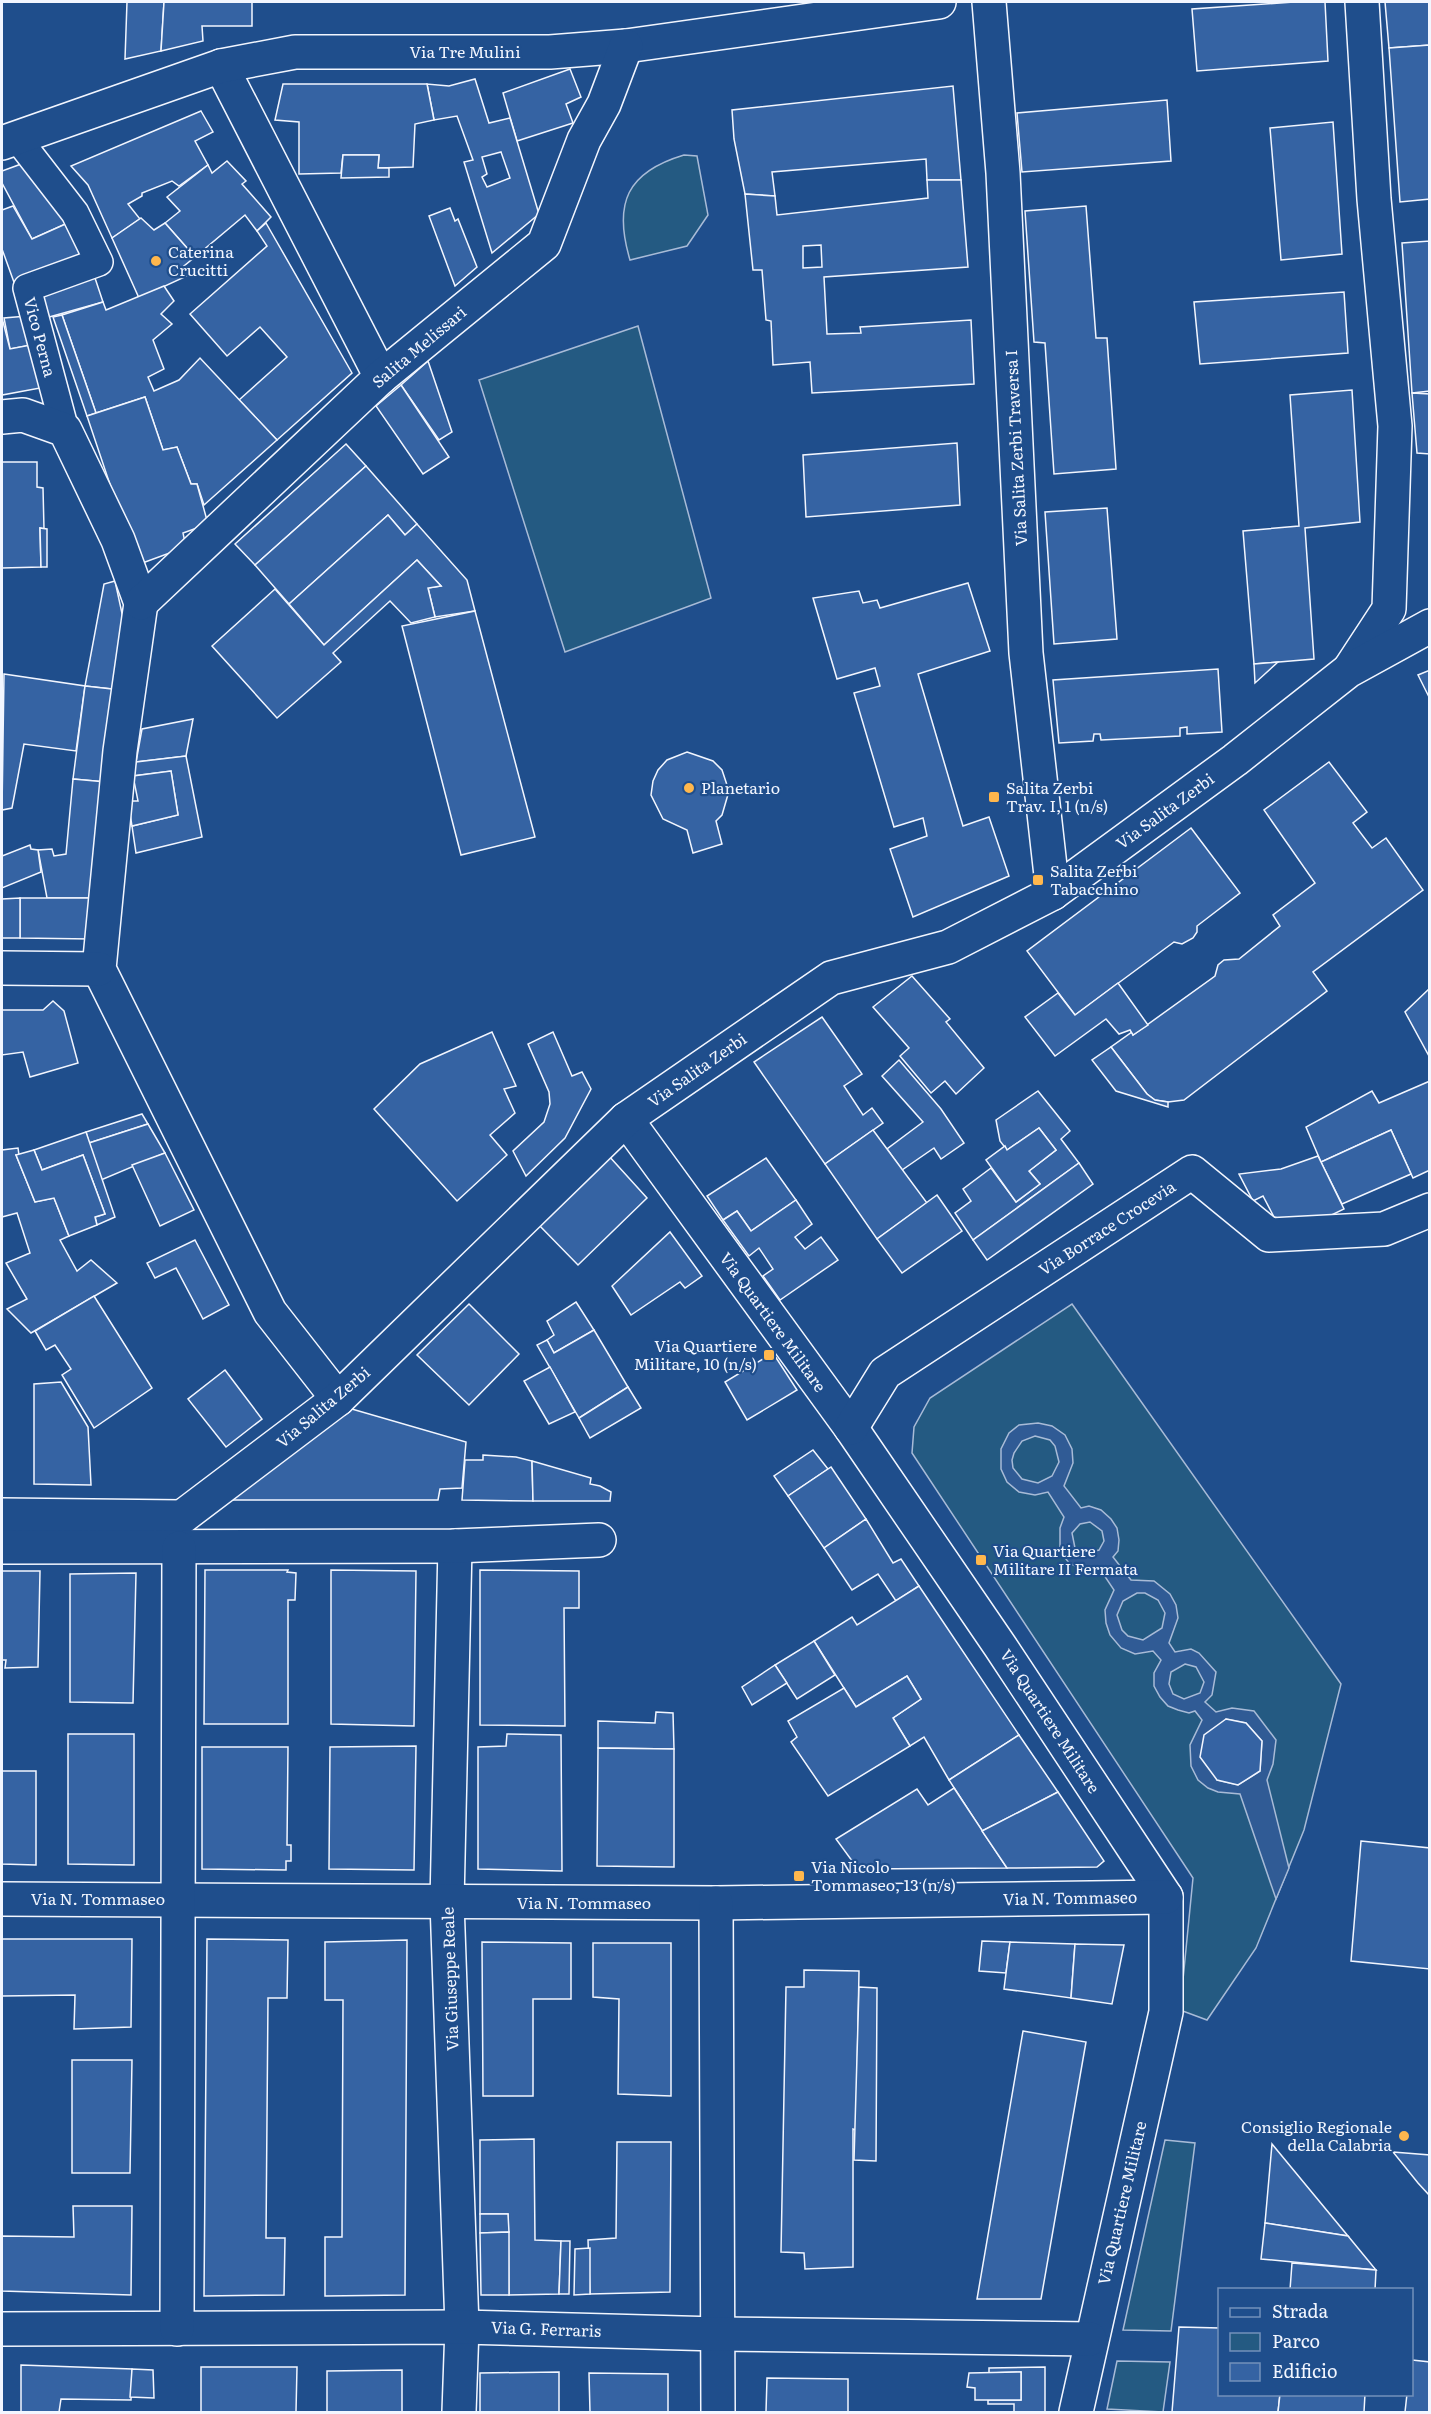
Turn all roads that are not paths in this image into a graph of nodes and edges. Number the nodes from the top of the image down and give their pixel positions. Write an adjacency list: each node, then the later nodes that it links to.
1 (939, 2): 4 (street, Via Tre Mulini)
2 (989, 2): 13 (street, Via Salita Zerbi Traversa I)
3 (1362, 2): 12 (street)
4 (626, 46): 5 (street, Via Tre Mulini); 7 (street, Salita Melissari)
5 (221, 66): 6 (street, Via Tre Mulini); 7 (street)
6 (9, 140): 9 (street, Vico Perna)
7 (381, 377): 10 (street, Salita Melissari)
8 (2, 417): 9 (street)
9 (65, 430): 10 (street)
10 (141, 603): 15 (street)
11 (1430, 626): 12 (street, Via Salita Zerbi)
12 (1348, 671): 13 (street, Via Salita Zerbi)
13 (1053, 893): 16 (street, Via Salita Zerbi)
14 (2, 968): 15 (street)
15 (99, 969): 18 (street)
16 (626, 1119): 18 (street, Via Salita Zerbi); 19 (street, Via Quartiere Militare)
17 (1430, 1210): 19 (street, Via Borrace Crocevia)
18 (338, 1399): 20 (street, Via Salita Zerbi)
19 (851, 1428): 25 (street, Via Quartiere Militare)
20 (2, 1515)
21 (599, 1540): 22 (street)
22 (455, 1546): 24 (street); 28 (street, Via Giuseppe Reale)
23 (2, 1547): 24 (street)
24 (178, 1548): 27 (street)
25 (1166, 1897): 29 (street, Via N. Tommaseo); 34 (street, Via Quartiere Militare)
26 (2, 1899): 27 (street, Via N. Tommaseo)
27 (177, 1899): 28 (street, Via N. Tommaseo); 32 (street)
28 (447, 1902): 29 (street, Via N. Tommaseo); 30 (street, Via Giuseppe Reale)
29 (716, 1903): 33 (street)
30 (462, 2327): 32 (street, Via G. Ferraris); 33 (street, Via G. Ferraris); 35 (street, Via Giuseppe Reale)
31 (2, 2329): 32 (street, Via G. Ferraris)
32 (177, 2329)
33 (718, 2334): 34 (street, Via G. Ferraris); 36 (street)
34 (1090, 2339): 37 (street, Via Quartiere Militare)
35 (459, 2412)
36 (718, 2412)
37 (1076, 2412)

